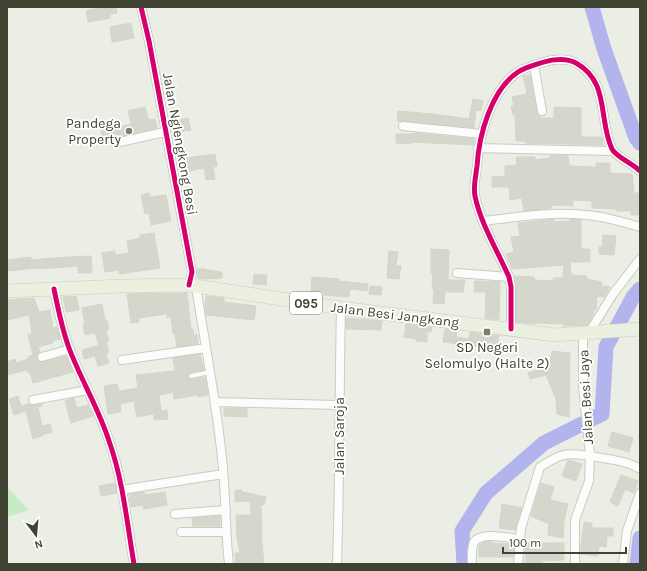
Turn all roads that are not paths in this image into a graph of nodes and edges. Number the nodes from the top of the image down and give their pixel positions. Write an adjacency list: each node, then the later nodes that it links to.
1 (140, 7): 5 (street, Jalan Nglengkong Besi)
2 (534, 65): 3 (street); 6 (street); 9 (street)
3 (542, 111)
4 (403, 126): 6 (street)
5 (165, 132): 7 (street); 16 (street, Jalan Nglengkong Besi)
6 (482, 134): 8 (street)
7 (115, 143)
8 (478, 148): 9 (street); 11 (street)
9 (612, 151): 10 (street)
10 (639, 167)
11 (484, 221): 12 (street); 15 (street)
12 (640, 227)
13 (640, 259): 22 (street)
14 (457, 273): 15 (street)
15 (509, 277): 20 (street)
16 (193, 286): 17 (main road, Jalan Besi Jangkang / 095); 19 (main road, Jalan Besi Jangkang / 095); 23 (street, Jalan Nglengkong Besi)
17 (54, 289): 18 (main road, Jalan Besi Jangkang / 095); 24 (street)
18 (7, 292)
19 (341, 308): 20 (main road, Jalan Besi Jangkang / 095); 32 (street, Jalan Saroja)
20 (511, 329): 22 (main road, Jalan Besi Jangkang / 095)
21 (640, 329): 22 (main road, Jalan Besi Jangkang / 095)
22 (587, 332): 33 (street, Jalan Besi Jaya)
23 (206, 348): 26 (street); 27 (street, Jalan Nglengkong Besi)
24 (70, 349): 25 (street); 29 (street)
25 (42, 357)
26 (122, 360)
27 (210, 372): 28 (lane); 31 (street, Jalan Nglengkong Besi)
28 (191, 376)
29 (88, 390): 30 (street); 36 (street)
30 (32, 400)
31 (215, 402): 32 (street); 35 (street, Jalan Nglengkong Besi)
32 (339, 405): 45 (street, Jalan Saroja)
33 (590, 456): 34 (street, Jalan Besi Jaya); 42 (street); 48 (street)
34 (640, 469)
35 (223, 474): 36 (street); 38 (street, Jalan Nglengkong Besi)
36 (121, 490): 43 (street)
37 (640, 493): 49 (street)
38 (226, 510): 39 (street); 41 (street, Jalan Nglengkong Besi)
39 (175, 514)
40 (181, 532): 41 (street)
41 (225, 532): 44 (street, Jalan Nglengkong Besi)
42 (520, 539): 46 (street); 47 (street)
43 (134, 564)
44 (229, 564)
45 (337, 564)
46 (472, 564)
47 (518, 564)
48 (574, 564)
49 (623, 564)

